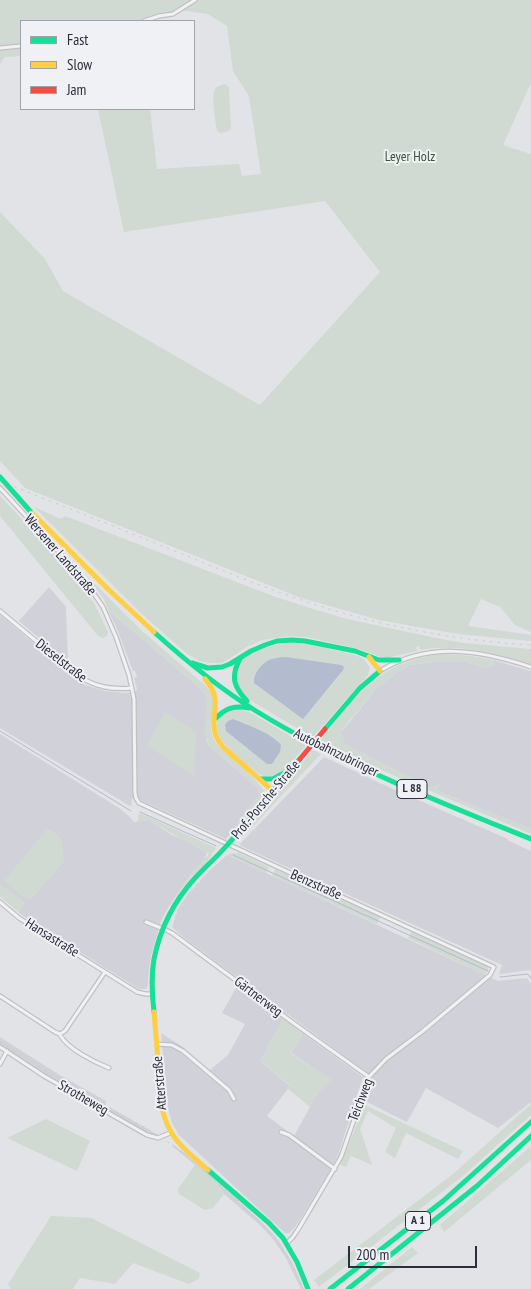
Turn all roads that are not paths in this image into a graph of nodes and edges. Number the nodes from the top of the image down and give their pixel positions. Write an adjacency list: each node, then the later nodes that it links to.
1 (195, 0): 2 (street)
2 (147, 20)
3 (20, 46): 4 (street)
4 (0, 48)
5 (0, 477): 10 (main road, L 88, bridge)
6 (0, 488): 14 (street, Wersener Landstraße)
7 (0, 611): 14 (street, Dieselstraße)
8 (242, 656): 9 (main road); 10 (main road); 15 (main road)
9 (368, 656): 11 (main road); 13 (main road)
10 (187, 660): 15 (main road, L 88); 16 (main road)
11 (399, 660): 12 (street, Prof.-Porsche-Straße); 13 (street, Prof.-Porsche-Straße)
12 (531, 667)
13 (380, 671): 17 (main road, Prof.-Porsche-Straße, bridge)
14 (132, 688): 20 (street, Wersener Landstraße)
15 (254, 710): 16 (main road); 21 (main road, Autobahnzubringer / L 88)
16 (215, 718): 18 (main road)
17 (291, 769): 18 (main road); 19 (main road, Prof.-Porsche-Straße)
18 (259, 778): 19 (main road)
19 (273, 791): 22 (main road, Prof.-Porsche-Straße)
20 (139, 803): 22 (street, Benzstraße)
21 (531, 839)
22 (228, 845): 25 (main road, Atterstraße); 26 (street, Benzstraße)
23 (0, 902): 27 (street, Hansastraße)
24 (146, 922): 25 (street, Gärtnerweg)
25 (163, 928): 28 (main road, Atterstraße); 36 (street, Gärtnerweg)
26 (494, 967): 36 (street, Teichweg)
27 (105, 972): 28 (street, Hansastraße); 30 (street)
28 (152, 994): 31 (main road, Atterstraße)
29 (0, 996): 30 (street)
30 (60, 1034): 35 (street)
31 (156, 1044): 37 (street); 40 (main road, Atterstraße)
32 (0, 1047): 33 (street, Strotheweg)
33 (7, 1051): 34 (street); 40 (street, Strotheweg)
34 (0, 1064)
35 (109, 1068)
36 (369, 1077): 42 (street, Teichweg)
37 (234, 1099)
38 (531, 1122): 45 (main road, A 1)
39 (281, 1132): 42 (street)
40 (170, 1133): 43 (main road, Atterstraße)
41 (531, 1136): 46 (main road, A 1)
42 (335, 1169): 43 (street, Teichweg)
43 (287, 1243): 44 (main road, Atterstraße)
44 (308, 1289)
45 (330, 1289)
46 (348, 1289)

